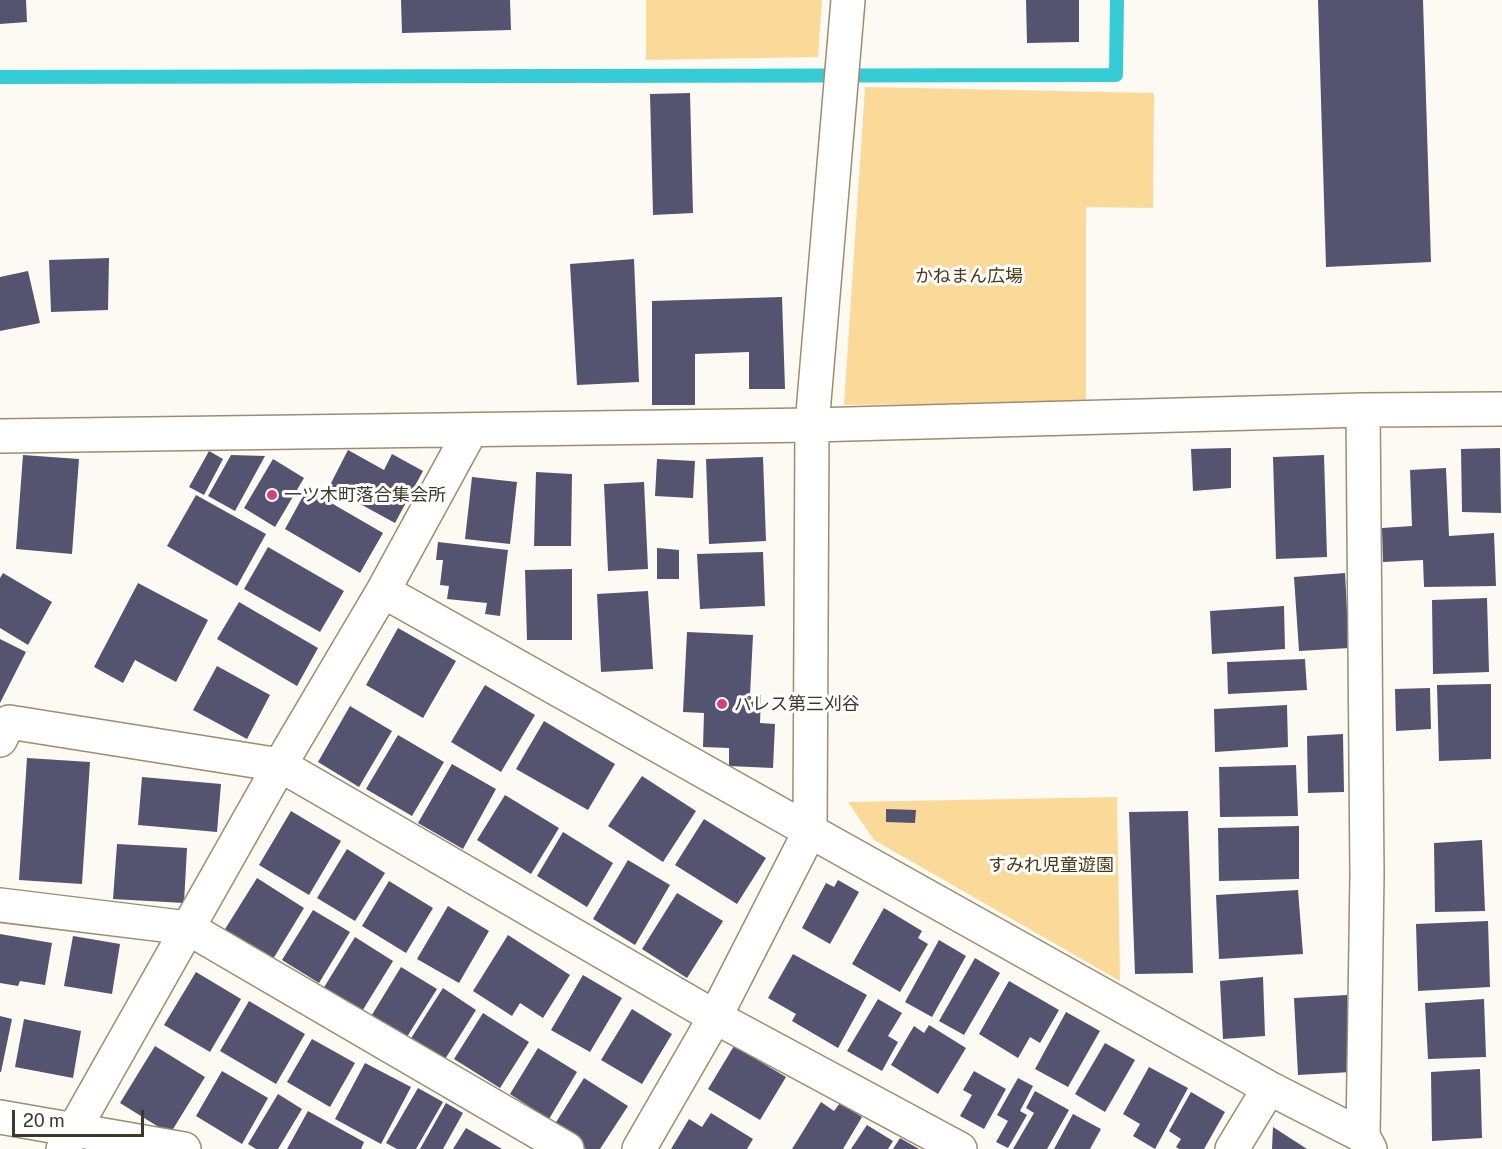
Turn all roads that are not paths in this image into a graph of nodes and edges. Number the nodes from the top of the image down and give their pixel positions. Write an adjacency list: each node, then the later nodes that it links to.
1 (848, 0): 4 (street)
2 (1502, 409): 3 (street)
3 (1364, 410): 4 (street); 17 (street)
4 (812, 425): 5 (street); 10 (street)
5 (471, 430): 6 (street); 7 (street)
6 (0, 436)
7 (383, 591): 9 (street); 10 (street)
8 (0, 740): 9 (street)
9 (280, 765): 12 (street); 13 (street)
10 (810, 831): 13 (street); 14 (street)
11 (0, 905): 12 (street)
12 (188, 928): 16 (street); 19 (street)
13 (715, 1017): 20 (street); 21 (street)
14 (1269, 1088): 17 (street); 22 (street)
15 (0, 1117): 16 (street)
16 (68, 1140): 18 (street)
17 (1366, 1143)
18 (184, 1149)
19 (567, 1149)
20 (639, 1149)
21 (960, 1149)
22 (1232, 1149)

